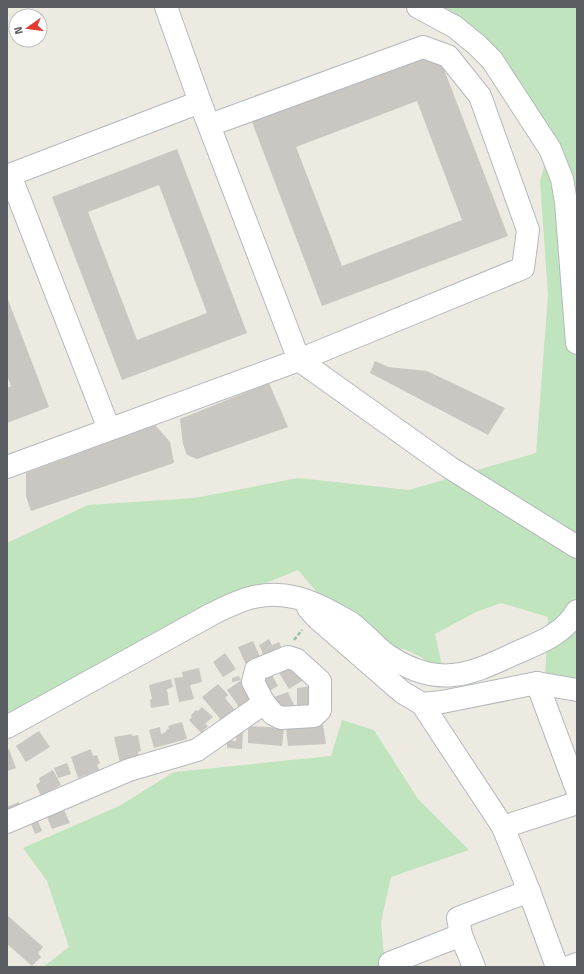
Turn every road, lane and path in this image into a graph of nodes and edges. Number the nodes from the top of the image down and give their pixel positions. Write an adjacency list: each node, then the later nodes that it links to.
1 (166, 7): 3 (street)
2 (418, 7): 6 (street)
3 (200, 102): 4 (street); 5 (street)
4 (210, 125): 7 (street); 7 (street)
5 (8, 176): 8 (street)
6 (577, 342)
7 (299, 360): 8 (street); 10 (street)
8 (110, 429): 9 (street)
9 (7, 467)
10 (577, 547)
11 (300, 598): 12 (street); 18 (street); 19 (street)
12 (577, 611)
13 (306, 626): 14 (path)
14 (292, 642)
15 (537, 683): 16 (street); 18 (street); 20 (street)
16 (577, 690)
17 (264, 704): 22 (street)
18 (422, 704): 23 (street)
19 (7, 727)
20 (577, 790)
21 (577, 803): 23 (street)
22 (7, 822)
23 (503, 827): 24 (street)
24 (529, 892): 25 (street); 29 (street)
25 (461, 936): 26 (street); 28 (street)
26 (390, 963)
27 (577, 964): 30 (street)
28 (474, 967)
29 (557, 967)
30 (569, 967)

